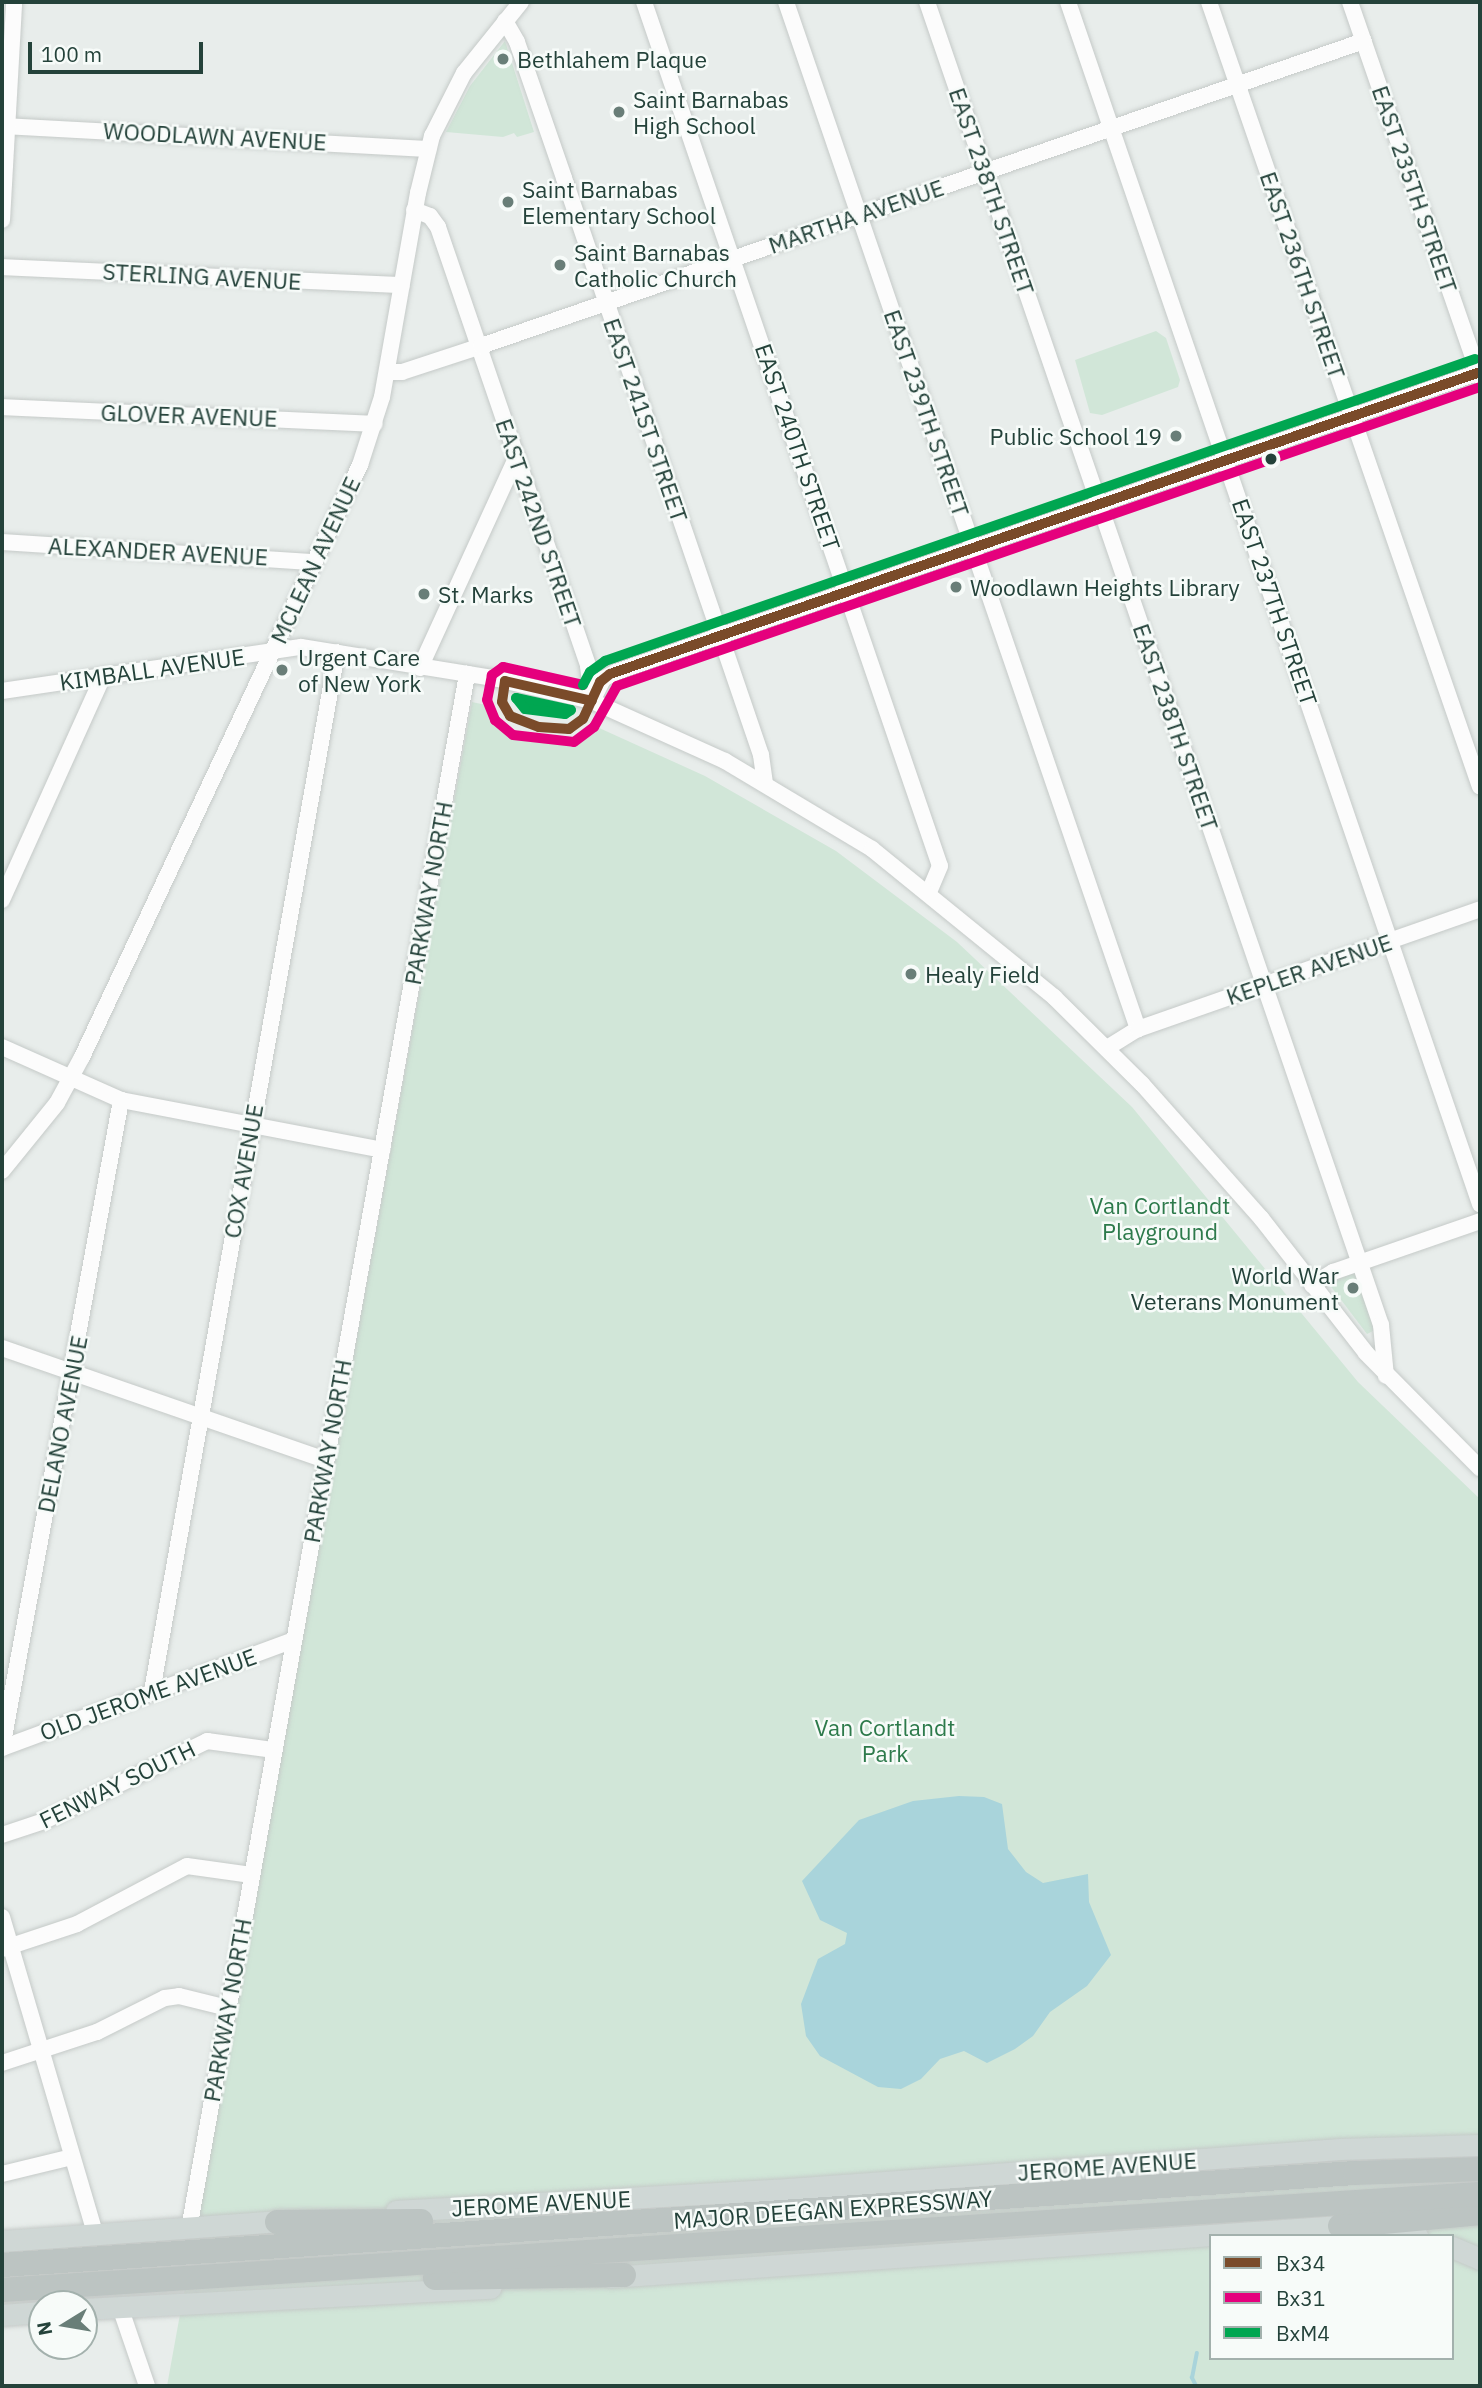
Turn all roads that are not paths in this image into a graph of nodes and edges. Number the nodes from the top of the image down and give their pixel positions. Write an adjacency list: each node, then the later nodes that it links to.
1 (14, 2): 10 (street)
2 (521, 2): 9 (street, MCLEAN AVENUE)
3 (644, 2): 20 (street, EAST 240TH STREET)
4 (786, 2): 18 (street, EAST 239TH STREET)
5 (927, 2): 16 (street, EAST 238TH STREET)
6 (1068, 2): 14 (street, EAST 237TH STREET)
7 (1209, 2): 12 (street, EAST 236TH STREET)
8 (1350, 2): 11 (street, EAST 235TH STREET)
9 (505, 21): 15 (street, MCLEAN AVENUE); 23 (street, EAST 241ST STREET)
10 (7, 25): 13 (street)
11 (1364, 41): 12 (street, MARTHA AVENUE); 26 (street, EAST 235TH STREET)
12 (1237, 84): 14 (street, MARTHA AVENUE); 28 (street, EAST 236TH STREET)
13 (4, 126): 15 (street, WOODLAWN AVENUE); 19 (street)
14 (1111, 128): 16 (street, MARTHA AVENUE); 31 (street, EAST 237TH STREET)
15 (428, 149): 17 (street, MCLEAN AVENUE)
16 (985, 172): 18 (street, MARTHA AVENUE); 32 (street, EAST 238TH STREET)
17 (415, 210): 22 (street, MCLEAN AVENUE); 24 (street, EAST 242ND STREET)
18 (859, 215): 20 (street, MARTHA AVENUE); 34 (street, EAST 239TH STREET)
19 (2, 220)
20 (732, 258): 23 (street, MARTHA AVENUE); 36 (street, EAST 240TH STREET)
21 (2, 267): 22 (street, STERLING AVENUE)
22 (401, 285): 25 (street, MCLEAN AVENUE)
23 (606, 302): 24 (street, MARTHA AVENUE); 37 (street, EAST 241ST STREET)
24 (481, 346): 25 (street, MARTHA AVENUE); 30 (street, EAST 242ND STREET)
25 (387, 372): 29 (street, MCLEAN AVENUE)
26 (1480, 374): 28 (street)
27 (2, 407): 29 (street, GLOVER AVENUE)
28 (1352, 416): 31 (street); 46 (street, EAST 236TH STREET)
29 (375, 424): 35 (street, MCLEAN AVENUE)
30 (517, 456): 40 (street); 44 (street, EAST 242ND STREET)
31 (1226, 460): 32 (street); 50 (street, EAST 237TH STREET)
32 (1100, 503): 34 (street); 51 (street, EAST 238TH STREET)
33 (2, 542): 35 (street, ALEXANDER AVENUE)
34 (973, 547): 36 (street); 52 (street, EAST 239TH STREET)
35 (314, 562): 38 (street, MCLEAN AVENUE)
36 (847, 591): 37 (street); 47 (street, EAST 240TH STREET)
37 (719, 636): 44 (street); 45 (street, EAST 241ST STREET)
38 (272, 650): 39 (street, KIMBALL AVENUE); 42 (street, KIMBALL AVENUE); 55 (street, MCLEAN AVENUE)
39 (337, 652): 40 (street, KIMBALL AVENUE); 57 (street, COX AVENUE)
40 (420, 668): 41 (street, KIMBALL AVENUE)
41 (467, 674): 44 (street, KIMBALL AVENUE); 58 (street, PARKWAY NORTH)
42 (103, 676): 43 (street, KIMBALL AVENUE); 48 (street)
43 (2, 691)
44 (592, 701): 45 (street, KIMBALL AVENUE)
45 (765, 782): 47 (street, KIMBALL AVENUE)
46 (1480, 787)
47 (929, 892): 54 (street, KIMBALL AVENUE)
48 (2, 900)
49 (1480, 909): 50 (street, KEPLER AVENUE)
50 (1392, 940): 51 (street, KEPLER AVENUE); 60 (street, EAST 237TH STREET)
51 (1264, 985): 52 (street, KEPLER AVENUE); 62 (street, EAST 238TH STREET)
52 (1138, 1029): 54 (street)
53 (2, 1047): 55 (street)
54 (1107, 1048): 63 (street, KIMBALL AVENUE)
55 (72, 1077): 56 (street); 59 (street, MCLEAN AVENUE)
56 (121, 1100): 57 (street); 65 (street, DELANO AVENUE)
57 (252, 1125): 58 (street); 67 (street, COX AVENUE)
58 (382, 1150): 68 (street, PARKWAY NORTH)
59 (2, 1171)
60 (1480, 1204)
61 (1480, 1221): 62 (street)
62 (1359, 1263): 63 (street); 66 (street, EAST 238TH STREET)
63 (1312, 1286): 66 (street, KIMBALL AVENUE)
64 (2, 1348): 65 (street)
65 (72, 1373): 67 (street); 72 (street, DELANO AVENUE)
66 (1386, 1376): 69 (street, KIMBALL AVENUE)
67 (197, 1418): 68 (street); 71 (street, COX AVENUE)
68 (326, 1460): 70 (street, PARKWAY NORTH)
69 (1480, 1468)
70 (293, 1640): 71 (street, OLD JEROME AVENUE); 73 (street, PARKWAY NORTH)
71 (152, 1691): 72 (street, OLD JEROME AVENUE)
72 (2, 1748)
73 (274, 1750): 74 (street, FENWAY SOUTH); 75 (street, PARKWAY NORTH)
74 (2, 1835)
75 (251, 1875): 77 (street); 78 (street, PARKWAY NORTH)
76 (2, 1917): 77 (street)
77 (6, 1948): 79 (street)
78 (227, 2008): 79 (street); 95 (street, PARKWAY NORTH)
79 (41, 2051): 80 (street); 82 (street)
80 (2, 2063)
81 (1480, 2144): 87 (main road, JEROME AVENUE)
82 (72, 2157): 84 (street); 90 (street)
83 (1480, 2169): 89 (highway, MAJOR DEEGAN EXPRESSWAY)
84 (2, 2174)
85 (1480, 2194): 99 (highway, MAJOR DEEGAN EXPRESSWAY)
86 (1480, 2213): 88 (highway)
87 (276, 2222): 89 (highway); 95 (main road, JEROME AVENUE)
88 (1340, 2225): 92 (main road); 93 (main road)
89 (579, 2226): 95 (highway, MAJOR DEEGAN EXPRESSWAY)
90 (95, 2234): 94 (main road, JEROME AVENUE); 95 (main road, JEROME AVENUE)
91 (1209, 2234): 100 (main road)
92 (1211, 2234)
93 (1403, 2234)
94 (2, 2241)
95 (187, 2241): 98 (highway, MAJOR DEEGAN EXPRESSWAY)
96 (1454, 2248): 97 (main road)
97 (1480, 2259)
98 (2, 2265)
99 (263, 2273): 100 (highway); 101 (highway)
100 (624, 2275): 102 (main road)
101 (2, 2290)
102 (120, 2307): 103 (main road); 106 (street)
103 (98, 2308)
104 (28, 2313): 105 (main road)
105 (2, 2315)
106 (147, 2386)

